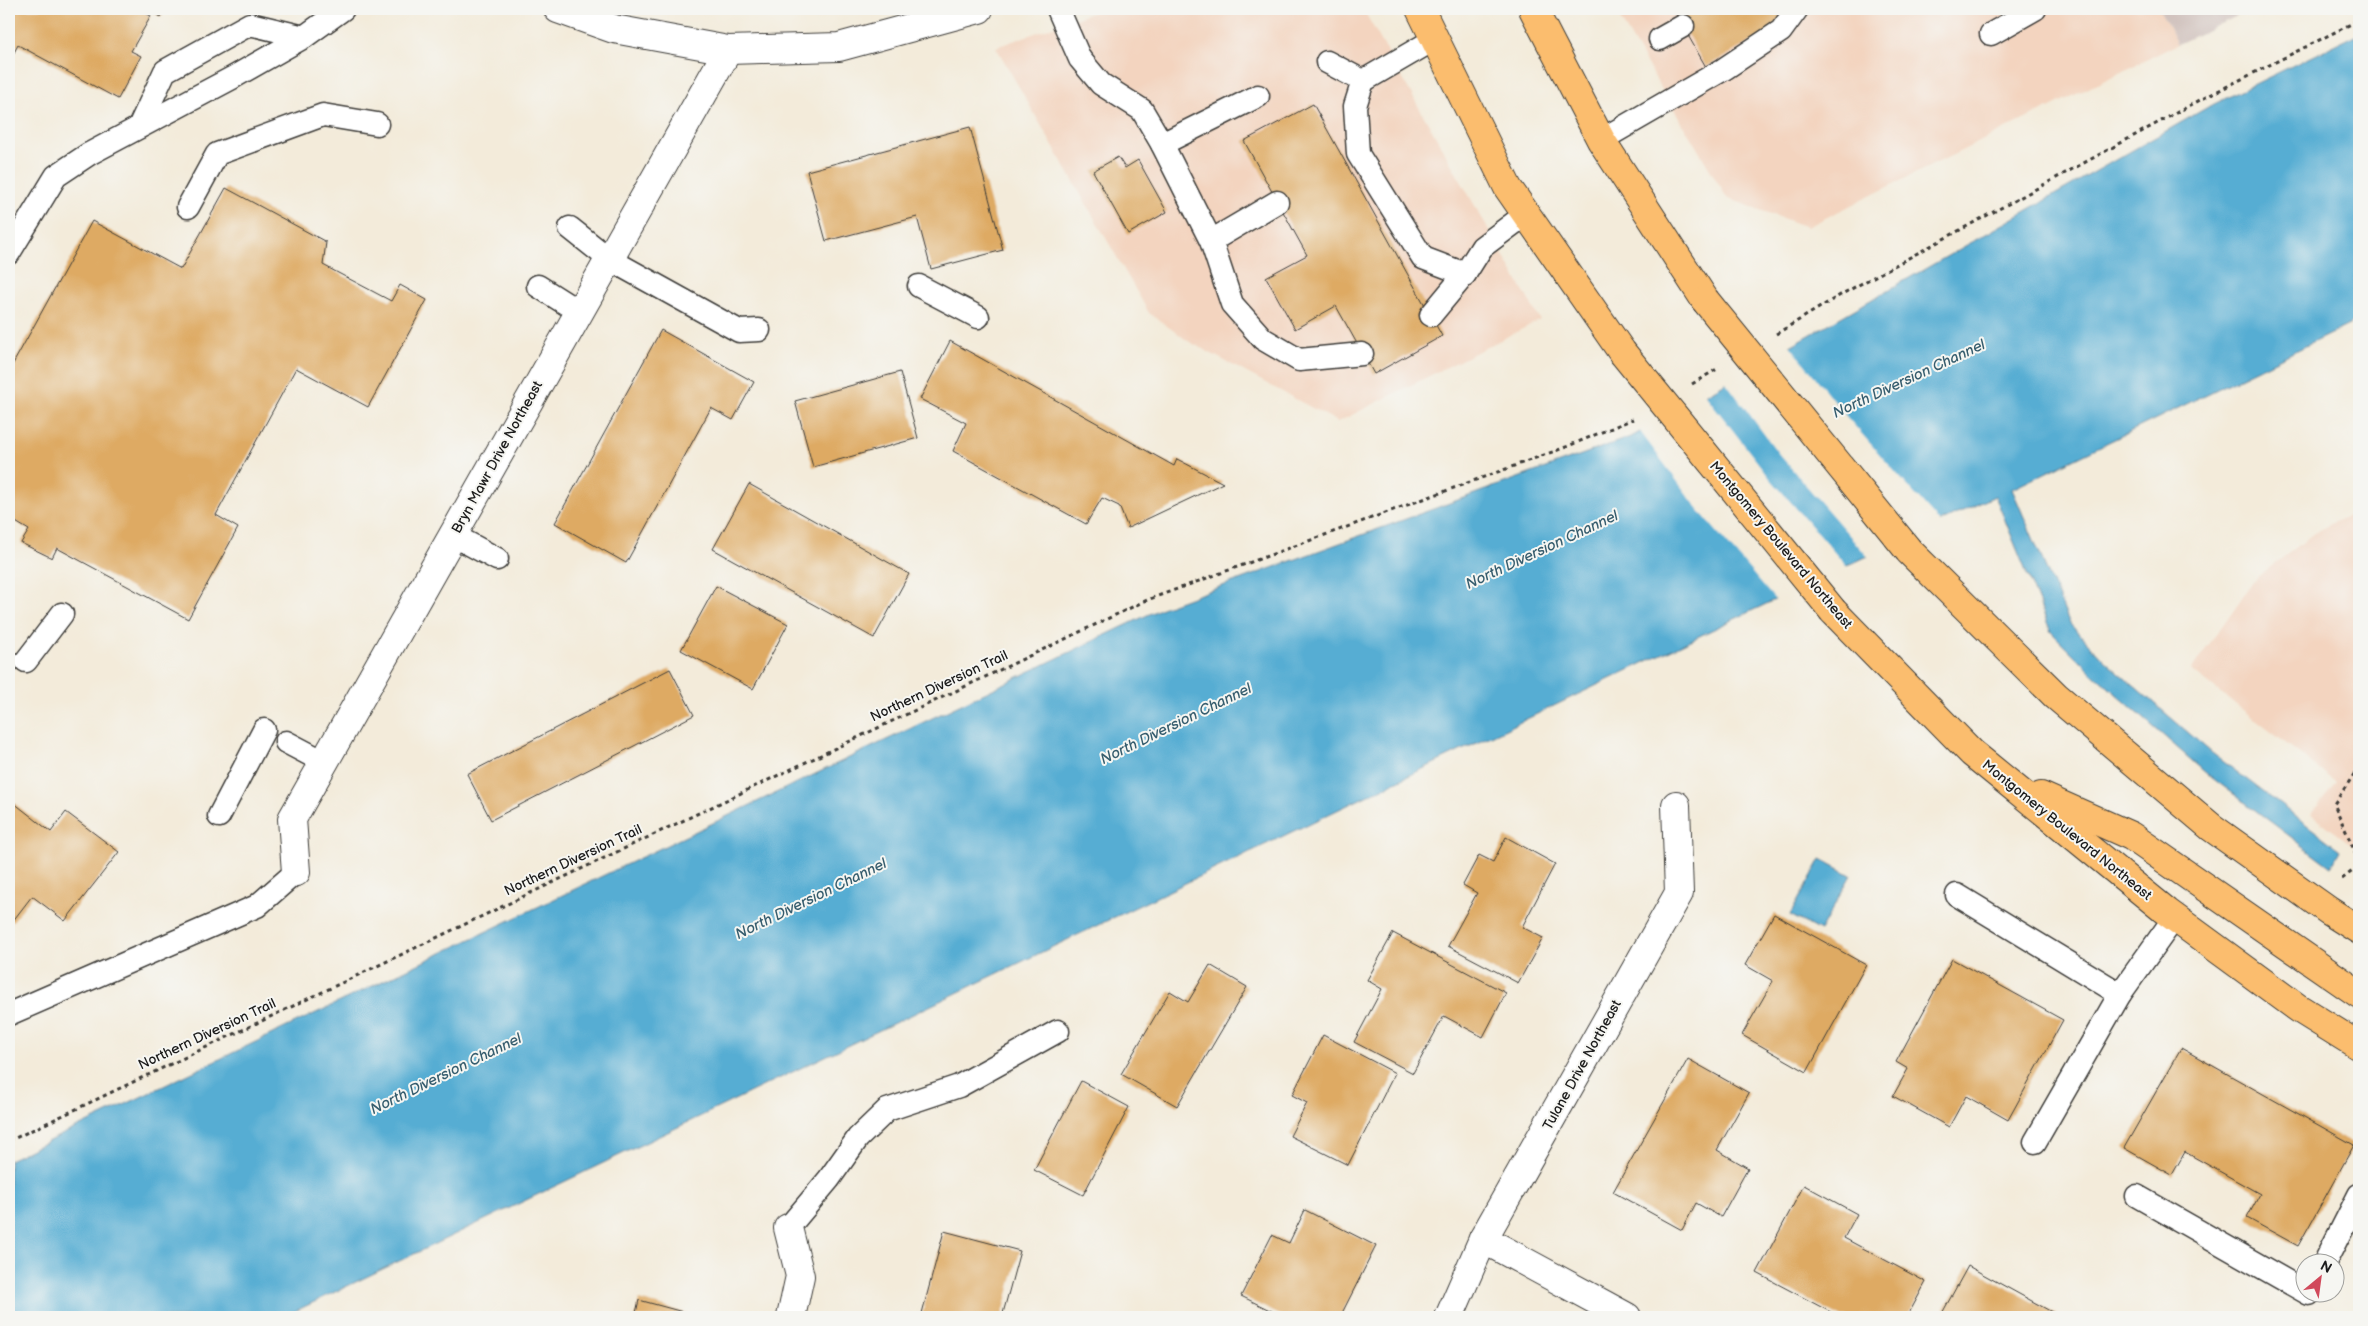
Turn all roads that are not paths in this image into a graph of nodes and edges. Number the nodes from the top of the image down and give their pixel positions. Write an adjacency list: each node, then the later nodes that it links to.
1 (343, 9): 11 (lane)
2 (558, 9): 14 (street)
3 (979, 9): 14 (street)
4 (1058, 9): 21 (lane)
5 (1420, 9): 12 (main road, Montgomery Boulevard Northeast)
6 (1533, 9): 20 (main road)
7 (1797, 9): 20 (lane)
8 (2035, 9): 10 (lane)
9 (1683, 26): 13 (lane)
10 (1991, 34)
11 (304, 37): 19 (lane); 19 (lane)
12 (1435, 39): 16 (lane); 24 (main road, Montgomery Boulevard Northeast)
13 (1660, 39)
14 (728, 50): 28 (street, Bryn Mawr Drive Northeast)
15 (1327, 62): 16 (lane)
16 (1363, 81): 29 (lane)
17 (1258, 96): 21 (lane)
18 (377, 124): 23 (lane)
19 (139, 127): 27 (lane)
20 (1601, 140): 50 (main road, bridge)
21 (1162, 144): 26 (lane)
22 (1277, 202): 26 (lane)
23 (188, 207)
24 (1526, 214): 29 (lane); 44 (main road, Montgomery Boulevard Northeast, bridge)
25 (570, 228): 28 (lane)
26 (1211, 241): 36 (lane)
27 (9, 253)
28 (609, 259): 32 (street, Bryn Mawr Drive Northeast); 35 (lane)
29 (1465, 274): 34 (lane)
30 (538, 286): 32 (lane)
31 (919, 286): 33 (lane)
32 (579, 312): 37 (street, Bryn Mawr Drive Northeast)
33 (978, 316)
34 (1431, 316)
35 (759, 330)
36 (1362, 354)
37 (453, 535): 38 (lane); 43 (street, Bryn Mawr Drive Northeast)
38 (497, 559)
39 (62, 614): 40 (lane)
40 (26, 661)
41 (264, 730): 46 (lane)
42 (286, 742): 43 (lane)
43 (324, 762): 47 (street, Bryn Mawr Drive Northeast)
44 (2001, 777): 49 (main road, Montgomery Boulevard Northeast); 52 (main road)
45 (1676, 805): 60 (street, Tulane Drive Northeast)
46 (219, 816)
47 (296, 872): 53 (lane)
48 (1957, 895): 51 (lane)
49 (2175, 917): 51 (lane); 55 (main road, Montgomery Boulevard Northeast)
50 (2359, 930)
51 (2120, 994): 56 (lane)
52 (2359, 994)
53 (9, 1014)
54 (1058, 1031): 59 (lane)
55 (2359, 1046)
56 (2035, 1142)
57 (2359, 1195): 61 (lane)
58 (2137, 1196): 62 (lane)
59 (788, 1228): 63 (street)
60 (1483, 1239): 64 (street, Tulane Drive Northeast); 65 (street)
61 (2329, 1254)
62 (2296, 1287)
63 (791, 1317)
64 (1449, 1317)
65 (1627, 1317)

